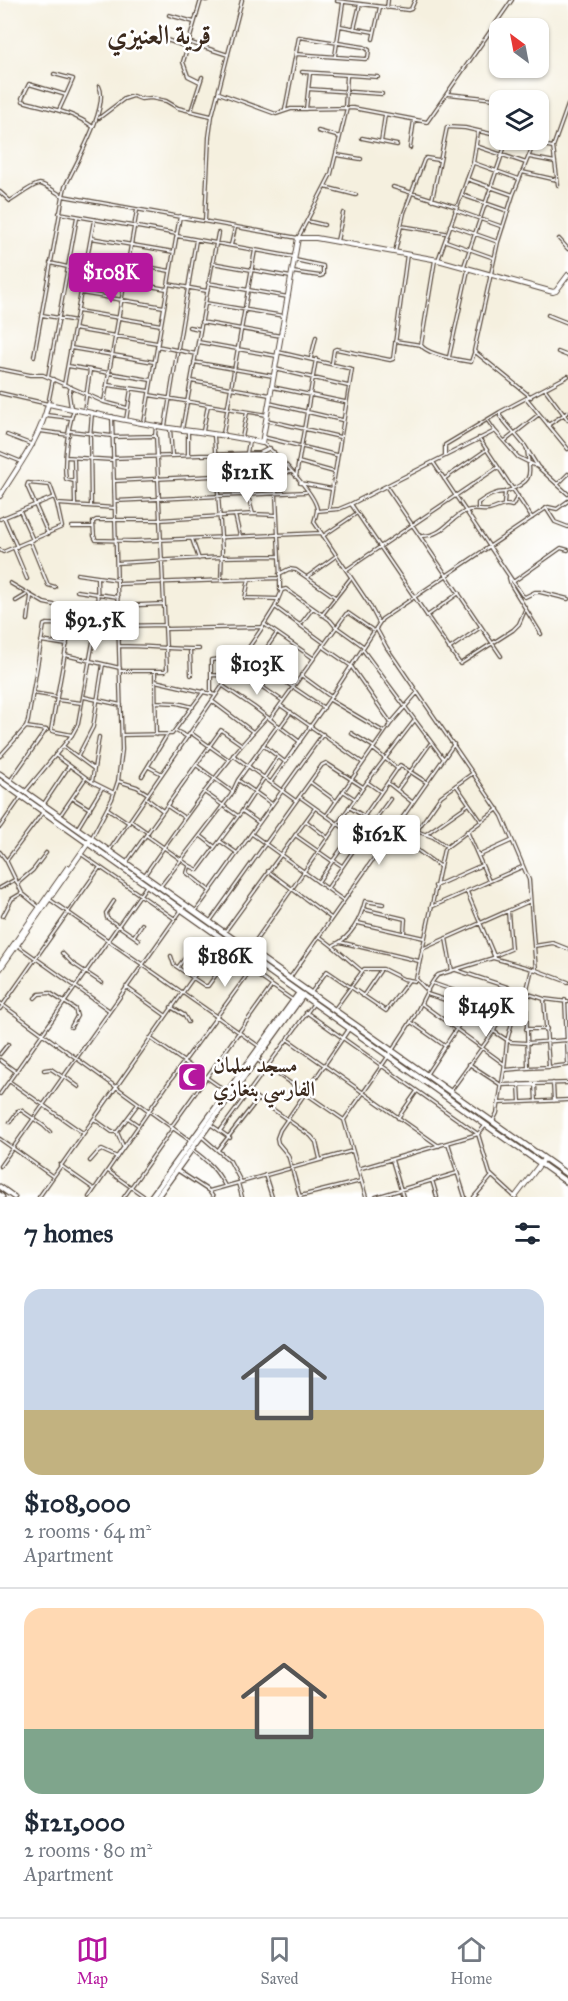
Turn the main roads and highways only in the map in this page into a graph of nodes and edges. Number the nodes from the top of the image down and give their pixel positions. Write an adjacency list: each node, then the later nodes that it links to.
1 (0, 774): 3 (main road)
2 (0, 781): 3 (main road)
3 (23, 794): 4 (main road); 4 (main road)
4 (89, 840): 5 (main road); 5 (main road)
5 (184, 907): 6 (main road); 6 (main road)
6 (223, 935): 7 (main road); 8 (main road)
7 (291, 988): 8 (main road); 9 (main road)
8 (305, 993): 9 (main road); 9 (main road); 11 (main road); 11 (main road)
9 (296, 1001): 10 (main road)
10 (275, 1031): 12 (main road); 12 (main road)
11 (390, 1054): 15 (main road); 15 (main road)
12 (229, 1093): 13 (main road)
13 (215, 1113): 14 (main road); 14 (main road)
14 (193, 1143): 22 (main road); 23 (main road)
15 (542, 1161): 16 (main road); 17 (main road)
16 (568, 1175)
17 (568, 1183)
18 (0, 1187): 19 (main road)
19 (6, 1191): 20 (main road); 21 (main road)
20 (1, 1196)
21 (14, 1197)
22 (151, 1197)
23 (157, 1197)

